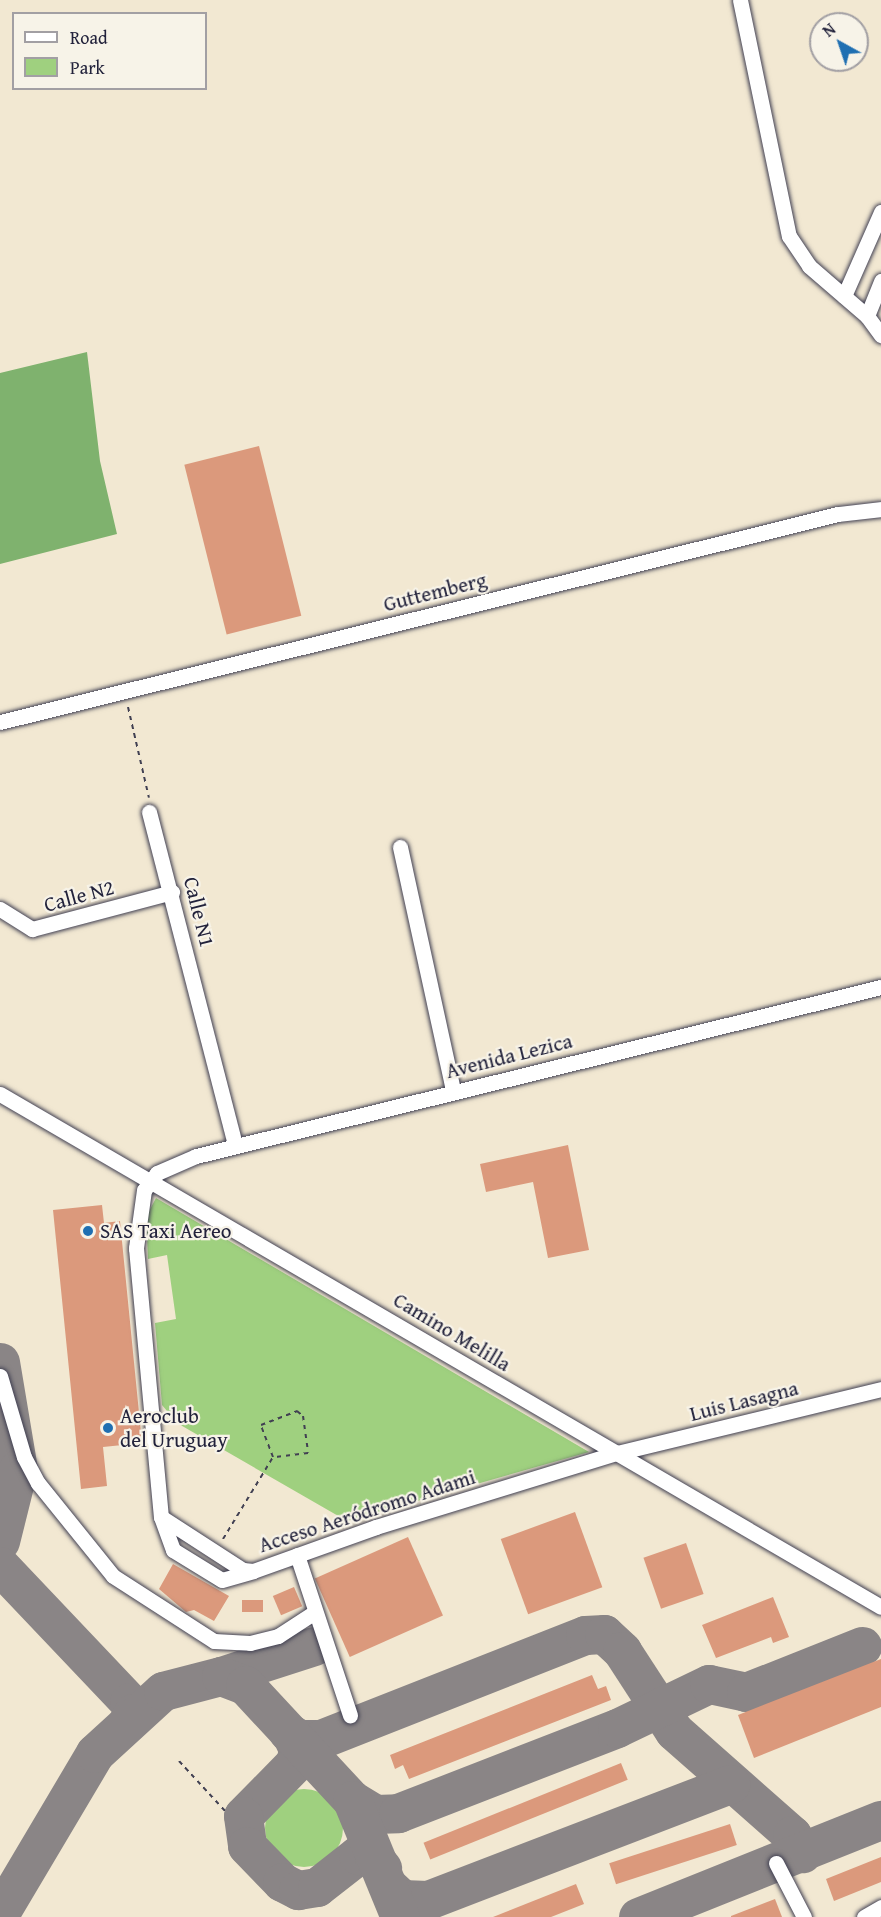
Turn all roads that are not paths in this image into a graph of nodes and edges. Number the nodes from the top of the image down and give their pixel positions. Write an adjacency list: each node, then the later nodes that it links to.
1 (740, 0): 4 (street)
2 (881, 212): 4 (street)
3 (881, 281): 5 (street)
4 (844, 296): 5 (street)
5 (867, 316): 6 (street)
6 (881, 335)
7 (881, 509): 8 (street, Guttemberg)
8 (0, 722)
9 (148, 812): 11 (street, Calle N1)
10 (400, 847): 14 (street)
11 (172, 892): 12 (street, Calle N2); 16 (street, Calle N1)
12 (0, 909)
13 (881, 987): 14 (street, Avenida Lezica)
14 (453, 1091): 16 (street, Avenida Lezica)
15 (0, 1094): 17 (street, Camino Melilla)
16 (235, 1145): 17 (street, Avenida Lezica)
17 (153, 1179): 20 (street, Camino Melilla); 21 (street)
18 (0, 1376): 25 (street)
19 (881, 1389): 20 (street, Luis Lasagna)
20 (617, 1454): 22 (street, Acceso Aeródromo Adami); 24 (street, Camino Melilla)
21 (161, 1517): 23 (street, Acceso Aeródromo Adami); 23 (street)
22 (297, 1555): 23 (street, Acceso Aeródromo Adami); 25 (street)
23 (253, 1571)
24 (881, 1607)
25 (315, 1612): 26 (street)
26 (350, 1715)
27 (776, 1863): 29 (street)
28 (881, 1907): 30 (street)
29 (804, 1917)
30 (864, 1917)

